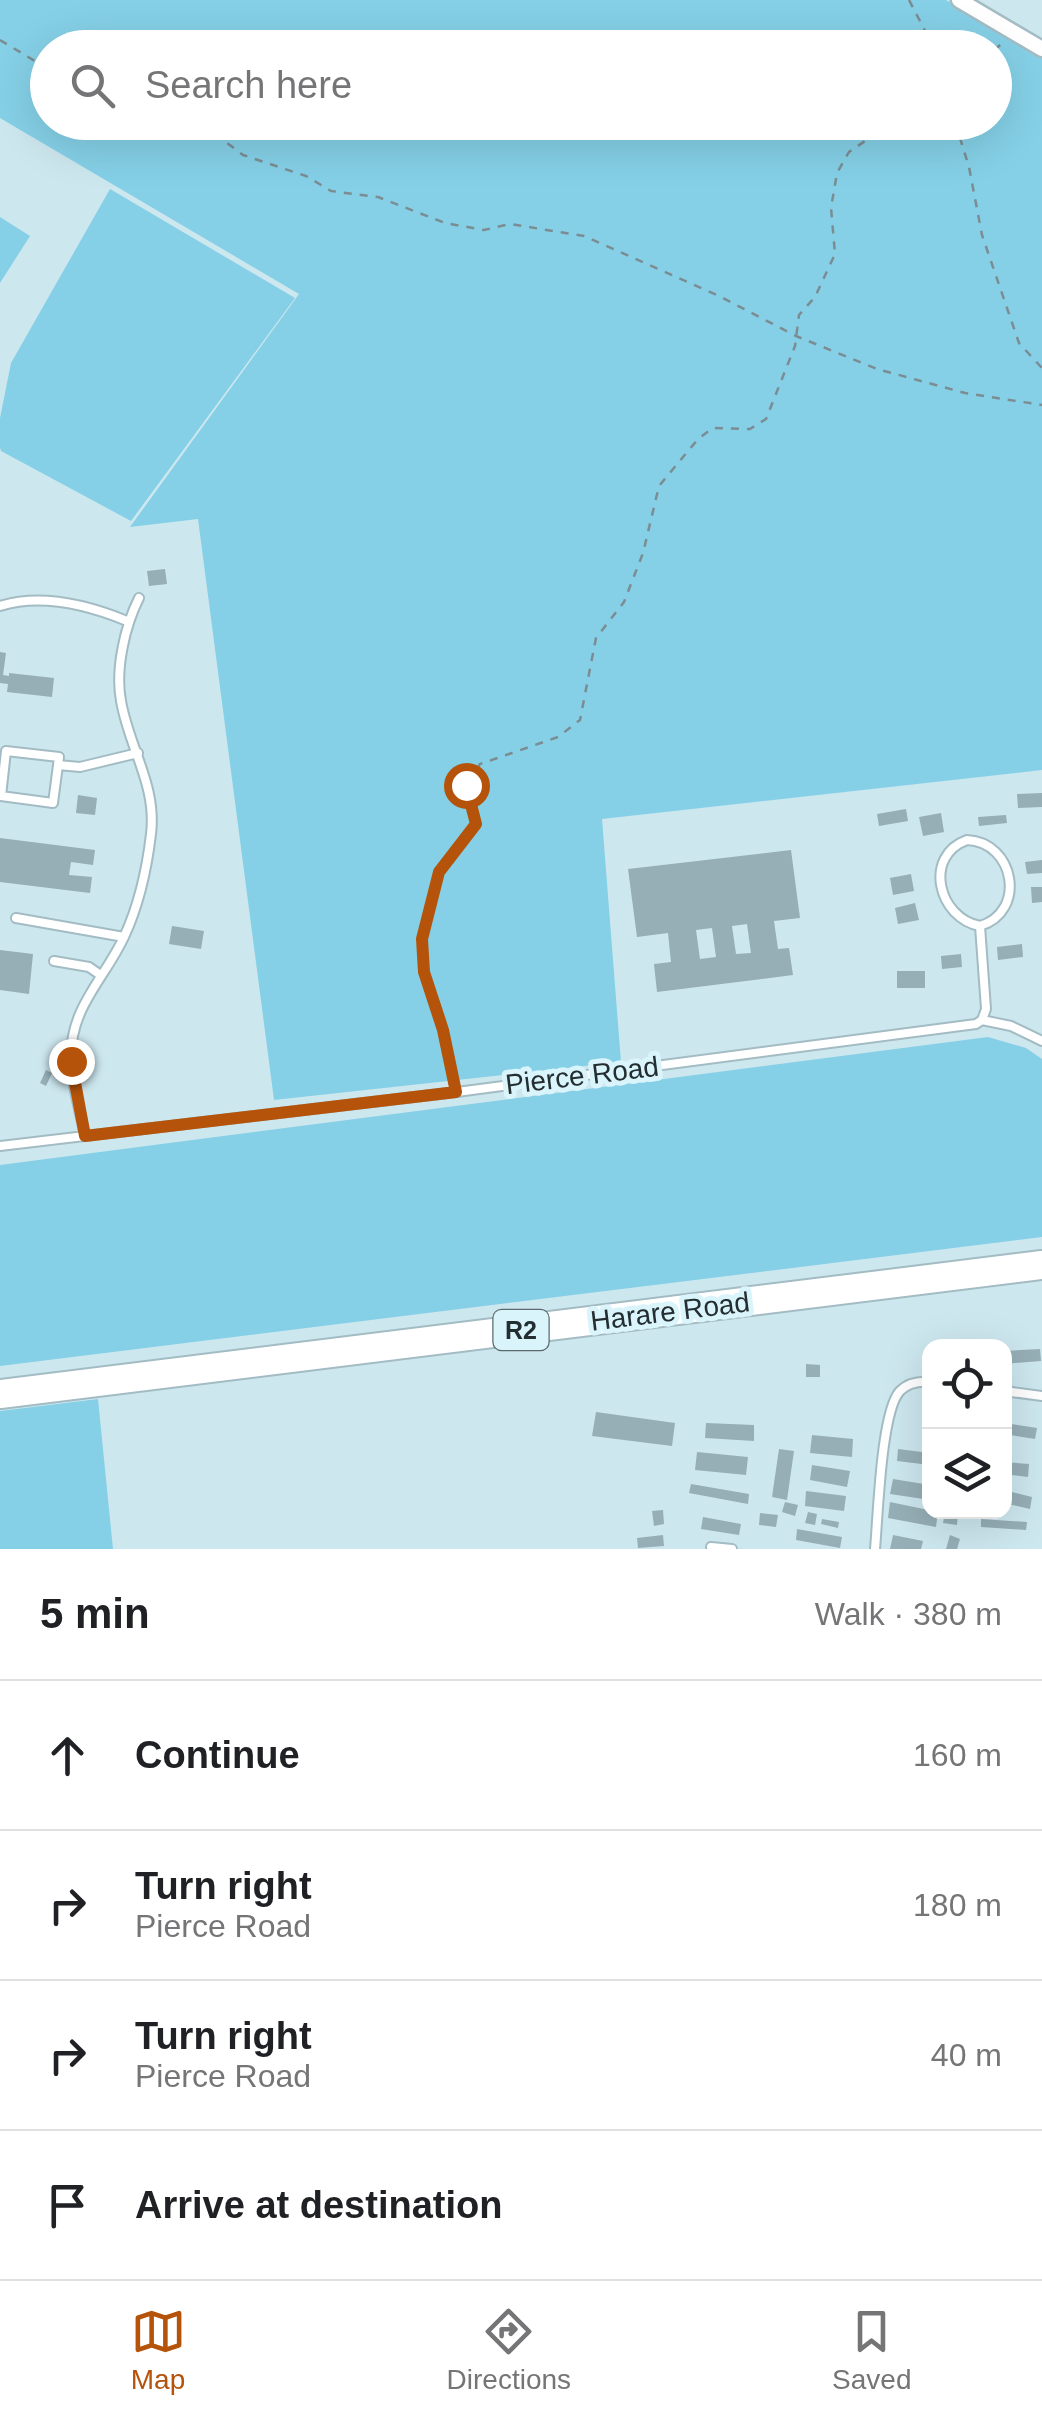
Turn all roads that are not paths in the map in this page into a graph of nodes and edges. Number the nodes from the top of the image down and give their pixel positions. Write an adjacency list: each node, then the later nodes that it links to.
1 (959, 0): 2 (street)
2 (1010, 30)
3 (1012, 31): 4 (street)
4 (1042, 49)
5 (139, 598): 7 (lane)
6 (0, 606): 7 (lane)
7 (128, 621): 8 (lane)
8 (138, 753): 9 (lane); 12 (lane)
9 (58, 766): 9 (lane)
10 (16, 918): 12 (lane)
11 (980, 926): 11 (lane); 15 (lane)
12 (124, 937): 14 (lane)
13 (54, 961): 14 (lane)
14 (100, 974): 17 (lane)
15 (982, 1020): 16 (lane); 17 (lane, Pierce Road)
16 (1042, 1041)
17 (85, 1136): 18 (lane, Pierce Road)
18 (0, 1146)
19 (1042, 1266): 22 (highway, Harare Road / R2)
20 (922, 1383): 26 (lane)
21 (1012, 1393): 23 (lane)
22 (0, 1394)
23 (1042, 1396)
24 (711, 1547): 25 (lane)
25 (732, 1549)
26 (875, 1549)

